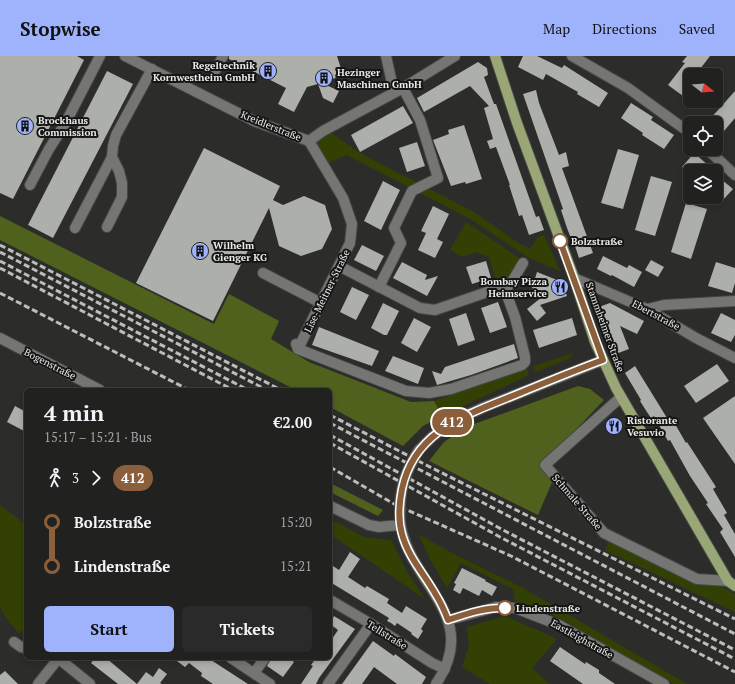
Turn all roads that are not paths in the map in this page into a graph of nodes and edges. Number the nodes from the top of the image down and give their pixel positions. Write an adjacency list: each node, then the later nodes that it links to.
1 (100, 56): 16 (street)
2 (125, 56): 8 (street, Kreidlerstraße)
3 (223, 56): 9 (street)
4 (386, 56): 10 (street)
5 (455, 56): 10 (street, Kreidlerstraße)
6 (495, 56): 22 (main road, Stammheimer Straße)
7 (572, 56): 11 (street)
8 (152, 70): 12 (street, Kreidlerstraße); 14 (street)
9 (215, 71)
10 (399, 90): 12 (street, Kreidlerstraße); 23 (street)
11 (683, 128)
12 (309, 141): 20 (street, Lise-Meitner-Straße)
13 (715, 156): 15 (street)
14 (112, 157): 17 (street); 18 (street)
15 (735, 175)
16 (30, 185)
17 (107, 226)
18 (75, 228)
19 (523, 263): 24 (street)
20 (339, 266): 23 (street); 26 (street, Lise-Meitner-Straße)
21 (263, 273): 26 (street)
22 (574, 278): 27 (street, Ebertstraße); 30 (main road, Stammheimer Straße)
23 (379, 287): 24 (street)
24 (505, 290): 26 (street, Lise-Meitner-Straße)
25 (735, 301): 27 (street)
26 (321, 303)
27 (647, 309): 29 (street, Ebertstraße)
28 (0, 338): 31 (street, Bogenstraße)
29 (735, 358)
30 (603, 360): 32 (main road, Stammheimer Straße); 34 (street, bridge)
31 (96, 388)
32 (621, 397): 35 (main road, Stammheimer Straße); 35 (street, Schmale Straße)
33 (332, 507): 34 (street)
34 (400, 523): 37 (street)
35 (731, 584)
36 (332, 601): 38 (street, Tellstraße)
37 (448, 620): 45 (street); 52 (street, Eastleighstraße)
38 (372, 624): 45 (street, Tellstraße); 50 (street)
39 (14, 642): 40 (street)
40 (24, 648)
41 (56, 660): 47 (street)
42 (60, 660): 48 (street)
43 (234, 660): 46 (street)
44 (264, 660): 46 (street)
45 (445, 669): 51 (street)
46 (254, 673): 49 (street)
47 (38, 684)
48 (90, 684)
49 (270, 684)
50 (328, 684)
51 (436, 684)
52 (664, 684)

